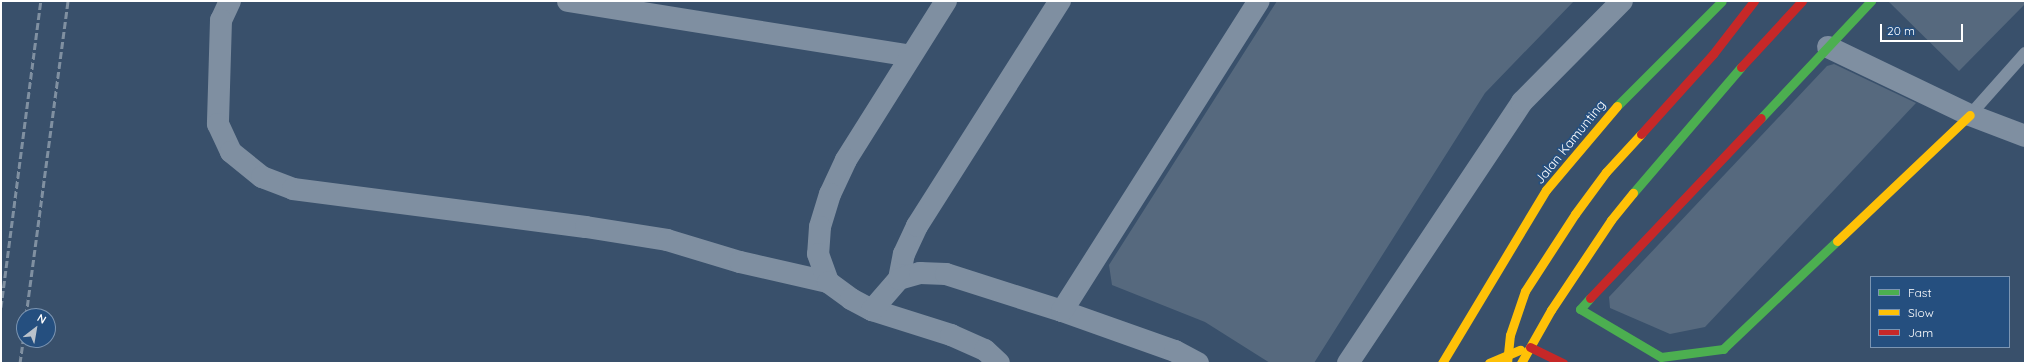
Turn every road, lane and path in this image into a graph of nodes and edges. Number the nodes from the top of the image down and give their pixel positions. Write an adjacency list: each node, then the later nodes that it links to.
1 (230, 1): 18 (street)
2 (568, 1): 11 (street)
3 (946, 1): 14 (street)
4 (1060, 1): 17 (street)
5 (1259, 1): 20 (street)
6 (1622, 1): 25 (street)
7 (1722, 1): 26 (main road, Jalan Kamunting)
8 (1754, 1): 22 (main road)
9 (1802, 1): 21 (main road)
10 (1871, 1): 12 (main road)
11 (591, 3): 14 (street)
12 (1828, 47): 15 (street); 15 (main road)
13 (2025, 53): 15 (lane)
14 (910, 56): 18 (street)
15 (1970, 115): 16 (street)
16 (2025, 136)
17 (899, 279): 19 (street); 20 (street)
18 (828, 282): 19 (street)
19 (872, 310): 23 (street)
20 (1062, 311): 24 (street)
21 (1530, 347): 22 (main road); 28 (main road); 29 (main road)
22 (1507, 359): 27 (main road)
23 (999, 363)
24 (1198, 363)
25 (1348, 363)
26 (1442, 363)
27 (1489, 363)
28 (1522, 363)
29 (1563, 363)

